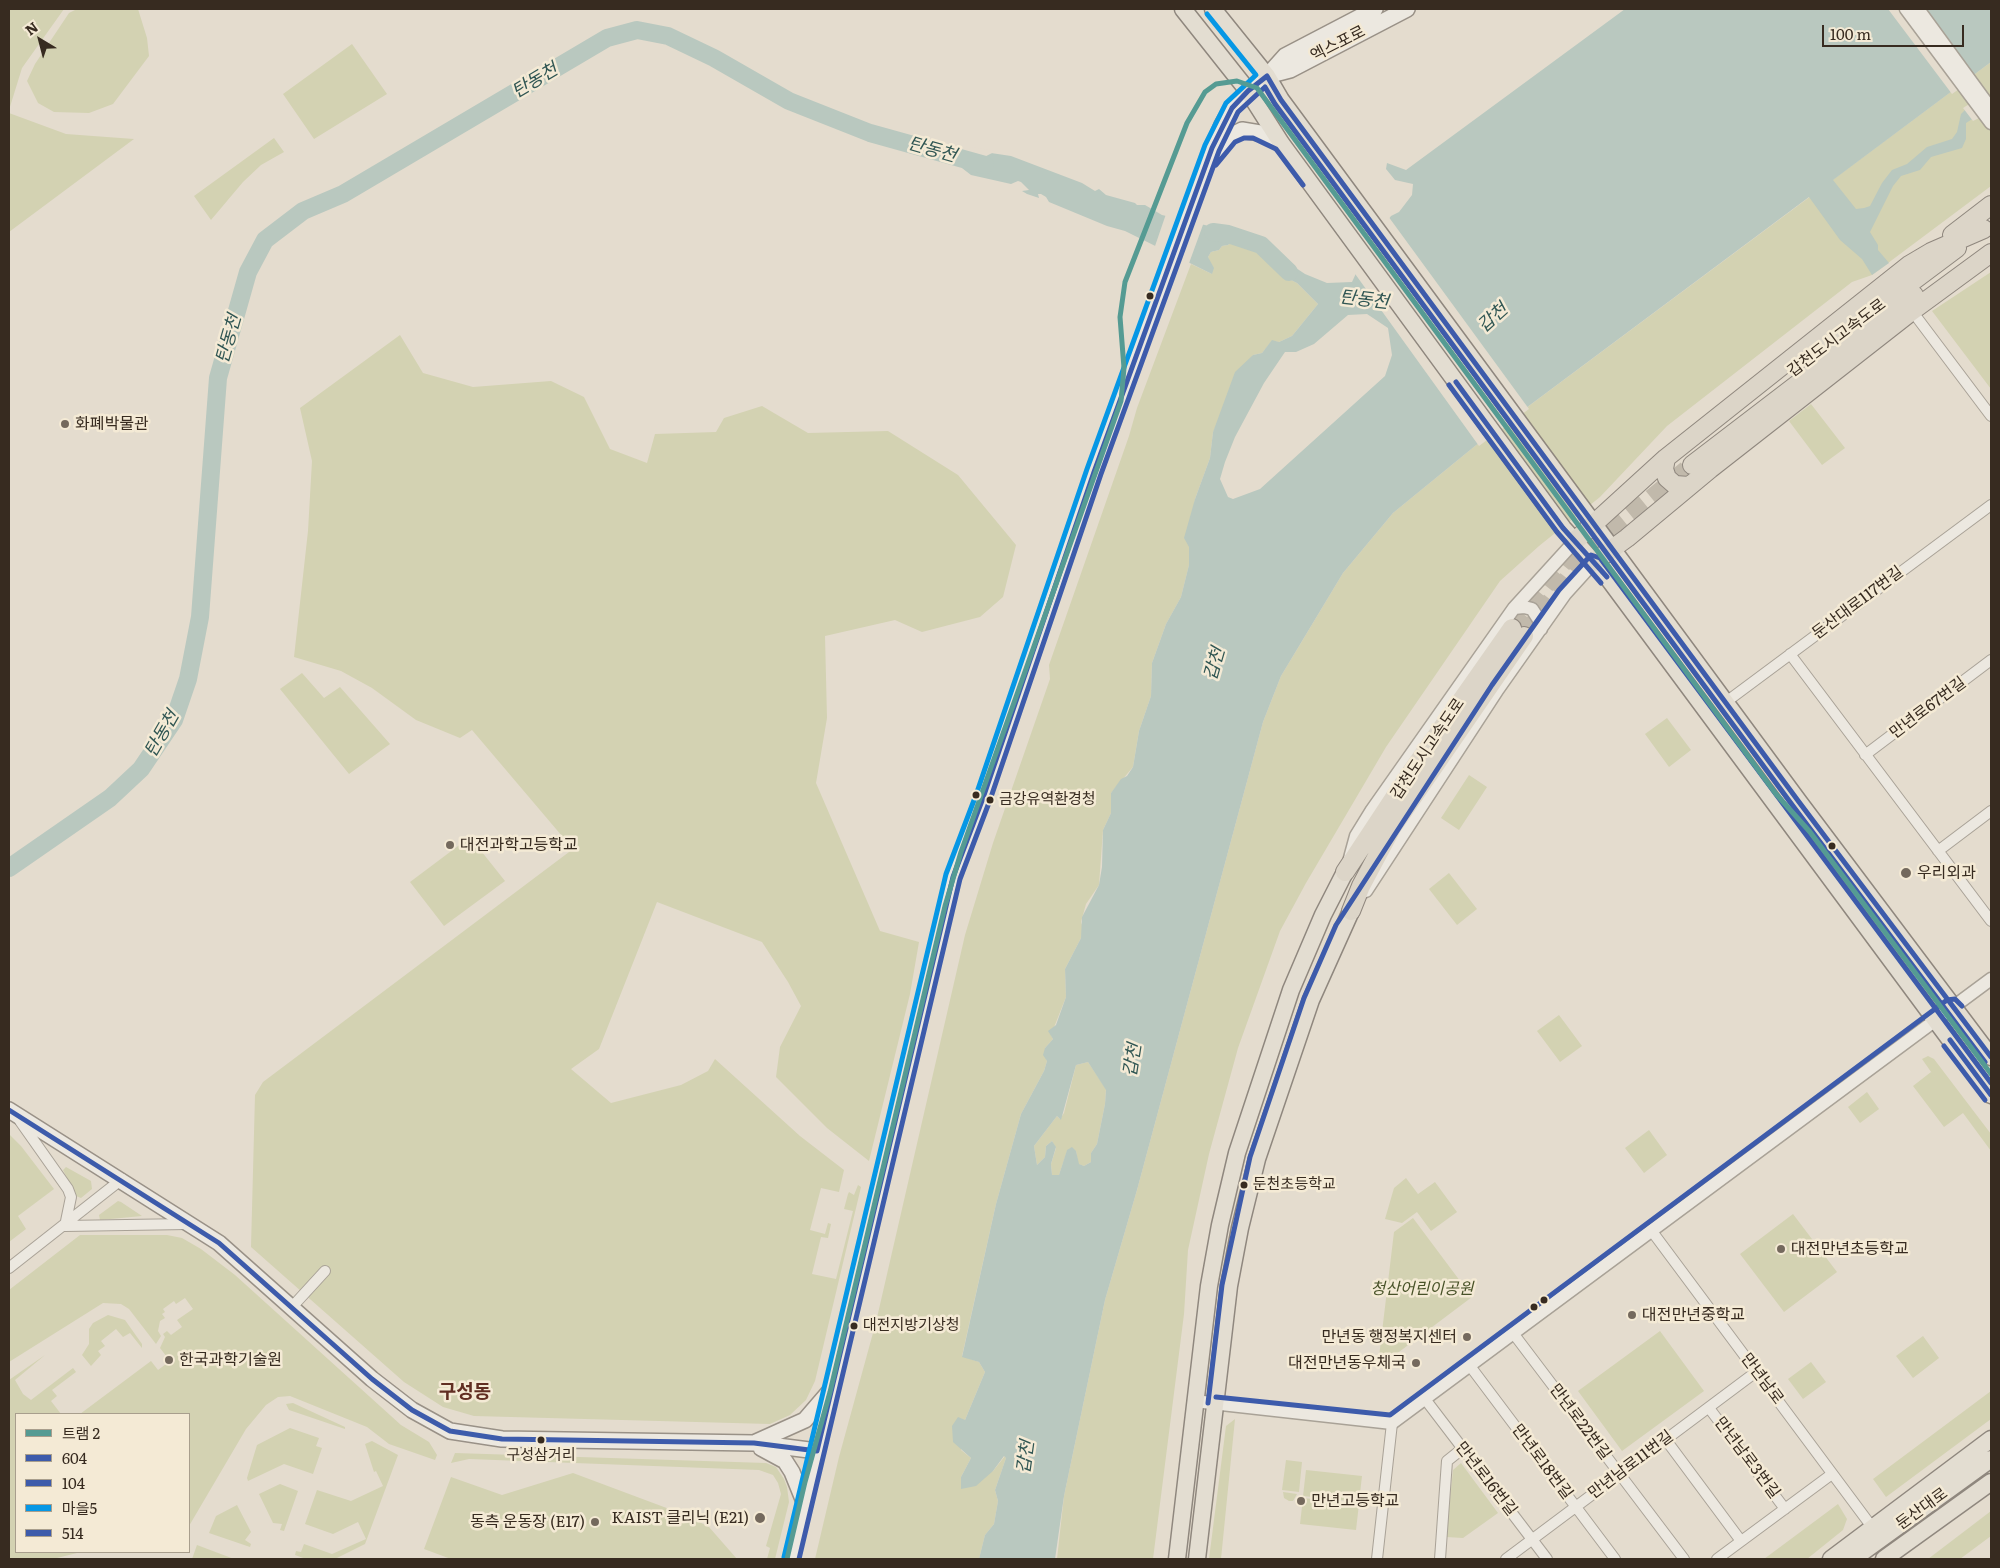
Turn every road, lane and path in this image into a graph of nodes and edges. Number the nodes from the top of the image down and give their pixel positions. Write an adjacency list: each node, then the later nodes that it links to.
1 (1183, 9): 8 (main road)
2 (1212, 9): 7 (main road)
3 (1375, 9): 7 (main road, 엑스포로)
4 (1407, 9): 7 (main road, 엑스포로)
5 (1906, 9): 10 (street)
6 (1918, 9): 9 (street)
7 (1267, 76): 8 (main road, 엑스포로); 23 (main road)
8 (1248, 91): 11 (main road); 12 (main road, 엑스포로)
9 (1991, 109)
10 (1991, 123)
11 (1282, 143): 12 (main road); 24 (main road)
12 (1203, 172): 54 (main road)
13 (1991, 205): 15 (highway)
14 (1989, 231): 15 (highway); 20 (highway, 갑천도시고속도로)
15 (1931, 252): 19 (highway)
16 (1991, 253): 17 (highway)
17 (1912, 311): 18 (street); 21 (highway)
18 (1991, 416)
19 (1666, 458): 21 (highway); 23 (highway)
20 (1688, 460)
21 (1689, 486): 25 (highway)
22 (1991, 505): 29 (street, 둔산대로117번길)
23 (1590, 516): 24 (highway); 25 (main road)
24 (1575, 541): 26 (main road); 27 (street)
25 (1612, 548): 26 (highway); 31 (main road)
26 (1594, 562): 28 (street); 40 (main road)
27 (1514, 608): 28 (street); 35 (street)
28 (1541, 629): 36 (street)
29 (1790, 654): 31 (street, 둔산대로117번길); 32 (street)
30 (1991, 660): 32 (street, 만년로67번길)
31 (1726, 702): 39 (main road)
32 (1865, 756): 34 (street)
33 (1991, 811): 34 (street)
34 (1938, 851): 37 (street)
35 (1345, 872): 36 (highway, 갑천도시고속도로); 56 (main road)
36 (1351, 911): 57 (main road)
37 (1991, 921)
38 (1991, 979): 39 (street)
39 (1952, 1006): 40 (street); 41 (main road)
40 (1934, 1020): 42 (main road); 47 (street)
41 (1991, 1057)
42 (1991, 1095)
43 (12, 1111): 44 (main road); 46 (street)
44 (122, 1180): 45 (main road); 46 (street)
45 (190, 1224): 46 (street); 50 (main road)
46 (65, 1226): 48 (street)
47 (1651, 1230): 51 (street); 53 (street, 만년남로)
48 (9, 1268)
49 (325, 1271): 50 (street)
50 (292, 1307): 62 (main road)
51 (1513, 1333): 52 (street); 66 (street, 만년로22번길)
52 (1470, 1366): 55 (street); 71 (street, 만년로18번길)
53 (1756, 1372): 58 (street, 만년남로11번길); 67 (street, 만년남로)
54 (833, 1388): 62 (main road); 64 (main road)
55 (1425, 1399): 59 (street); 63 (street, 만년로16번길)
56 (1194, 1401): 57 (street); 77 (main road)
57 (1215, 1404): 59 (street); 78 (main road)
58 (1709, 1408): 61 (street, 만년남로11번길); 72 (street, 만년남로3번길)
59 (1392, 1423): 79 (street)
60 (1991, 1439): 73 (main road)
61 (1666, 1440): 66 (street, 만년남로11번길); 75 (street)
62 (754, 1443): 64 (main road); 70 (main road)
63 (1462, 1449): 74 (street, 만년로16번길); 80 (street)
64 (818, 1451): 70 (main road)
65 (1991, 1459): 87 (main road, 둔산대로)
66 (1619, 1474): 71 (street, 만년남로11번길); 84 (street, 만년로22번길)
67 (1832, 1474): 72 (street, 만년남로3번길); 73 (street, 만년남로)
68 (1991, 1482): 88 (main road, 둔산대로)
69 (1991, 1495): 89 (main road)
70 (805, 1504): 76 (main road)
71 (1576, 1506): 74 (street, 만년남로11번길); 83 (street, 만년로18번길)
72 (1785, 1509): 75 (street, 만년남로3번길)
73 (1872, 1528): 86 (main road)
74 (1532, 1540): 81 (street, 만년남로11번길); 82 (street, 만년로16번길)
75 (1741, 1541): 85 (street, 만년남로3번길)
76 (792, 1559)
77 (1177, 1559)
78 (1197, 1559)
79 (1377, 1559)
80 (1440, 1559)
81 (1506, 1559)
82 (1547, 1559)
83 (1615, 1559)
84 (1684, 1559)
85 (1717, 1559)
86 (1831, 1559)
87 (1853, 1559)
88 (1884, 1559)
89 (1902, 1559)

